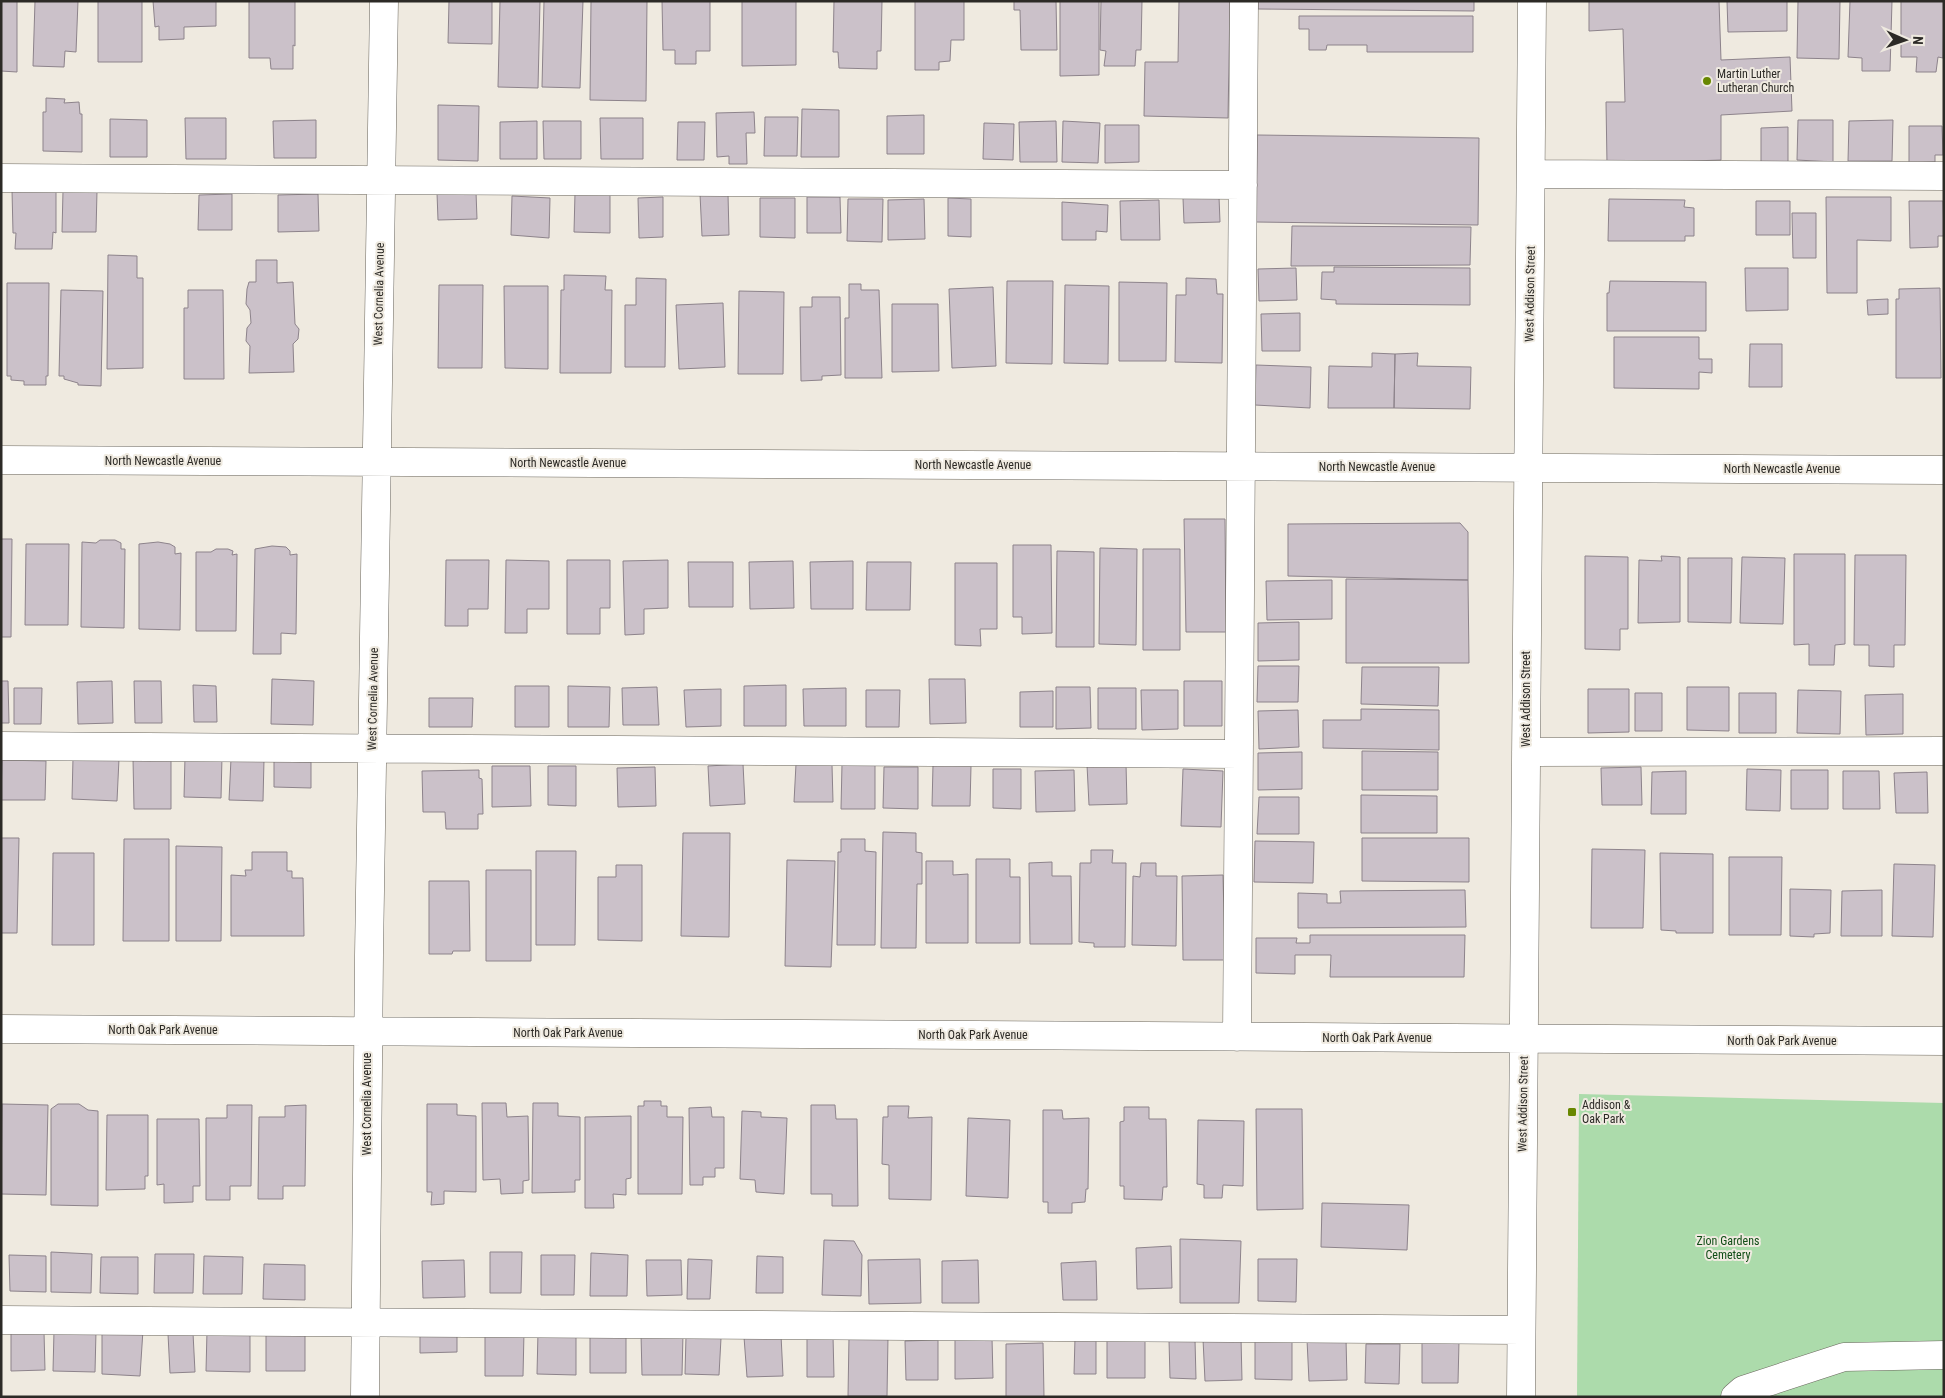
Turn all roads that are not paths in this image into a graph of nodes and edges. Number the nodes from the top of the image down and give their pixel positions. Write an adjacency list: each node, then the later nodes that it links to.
1 (384, 1): 7 (street, West Cornelia Avenue)
2 (1244, 1): 8 (street)
3 (1532, 1): 4 (street, West Addison Street)
4 (1531, 174): 5 (street); 12 (street, West Addison Street)
5 (1944, 176)
6 (1, 178): 7 (street)
7 (381, 180): 8 (street); 10 (street, West Cornelia Avenue)
8 (1243, 185): 11 (street)
9 (1, 460): 10 (street, North Newcastle Avenue)
10 (376, 462): 11 (street, North Newcastle Avenue); 15 (street, West Cornelia Avenue)
11 (1241, 466): 12 (street, North Newcastle Avenue); 18 (street)
12 (1528, 468): 13 (street, North Newcastle Avenue); 17 (street, West Addison Street)
13 (1944, 470)
14 (1, 746): 15 (street)
15 (372, 748): 18 (street); 20 (street, West Cornelia Avenue)
16 (1944, 751): 17 (street)
17 (1526, 752): 22 (street, West Addison Street)
18 (1239, 754): 21 (street)
19 (1, 1029): 20 (street, North Oak Park Avenue)
20 (368, 1032): 21 (street, North Oak Park Avenue); 25 (street, West Cornelia Avenue)
21 (1236, 1037): 22 (street, North Oak Park Avenue)
22 (1523, 1039): 23 (street, North Oak Park Avenue); 26 (street, West Addison Street)
23 (1944, 1042)
24 (1, 1320): 25 (street)
25 (366, 1323): 26 (street); 28 (street, West Cornelia Avenue)
26 (1521, 1330): 29 (street, West Addison Street)
27 (1944, 1355): 30 (street)
28 (365, 1397)
29 (1521, 1397)
30 (1735, 1397)

